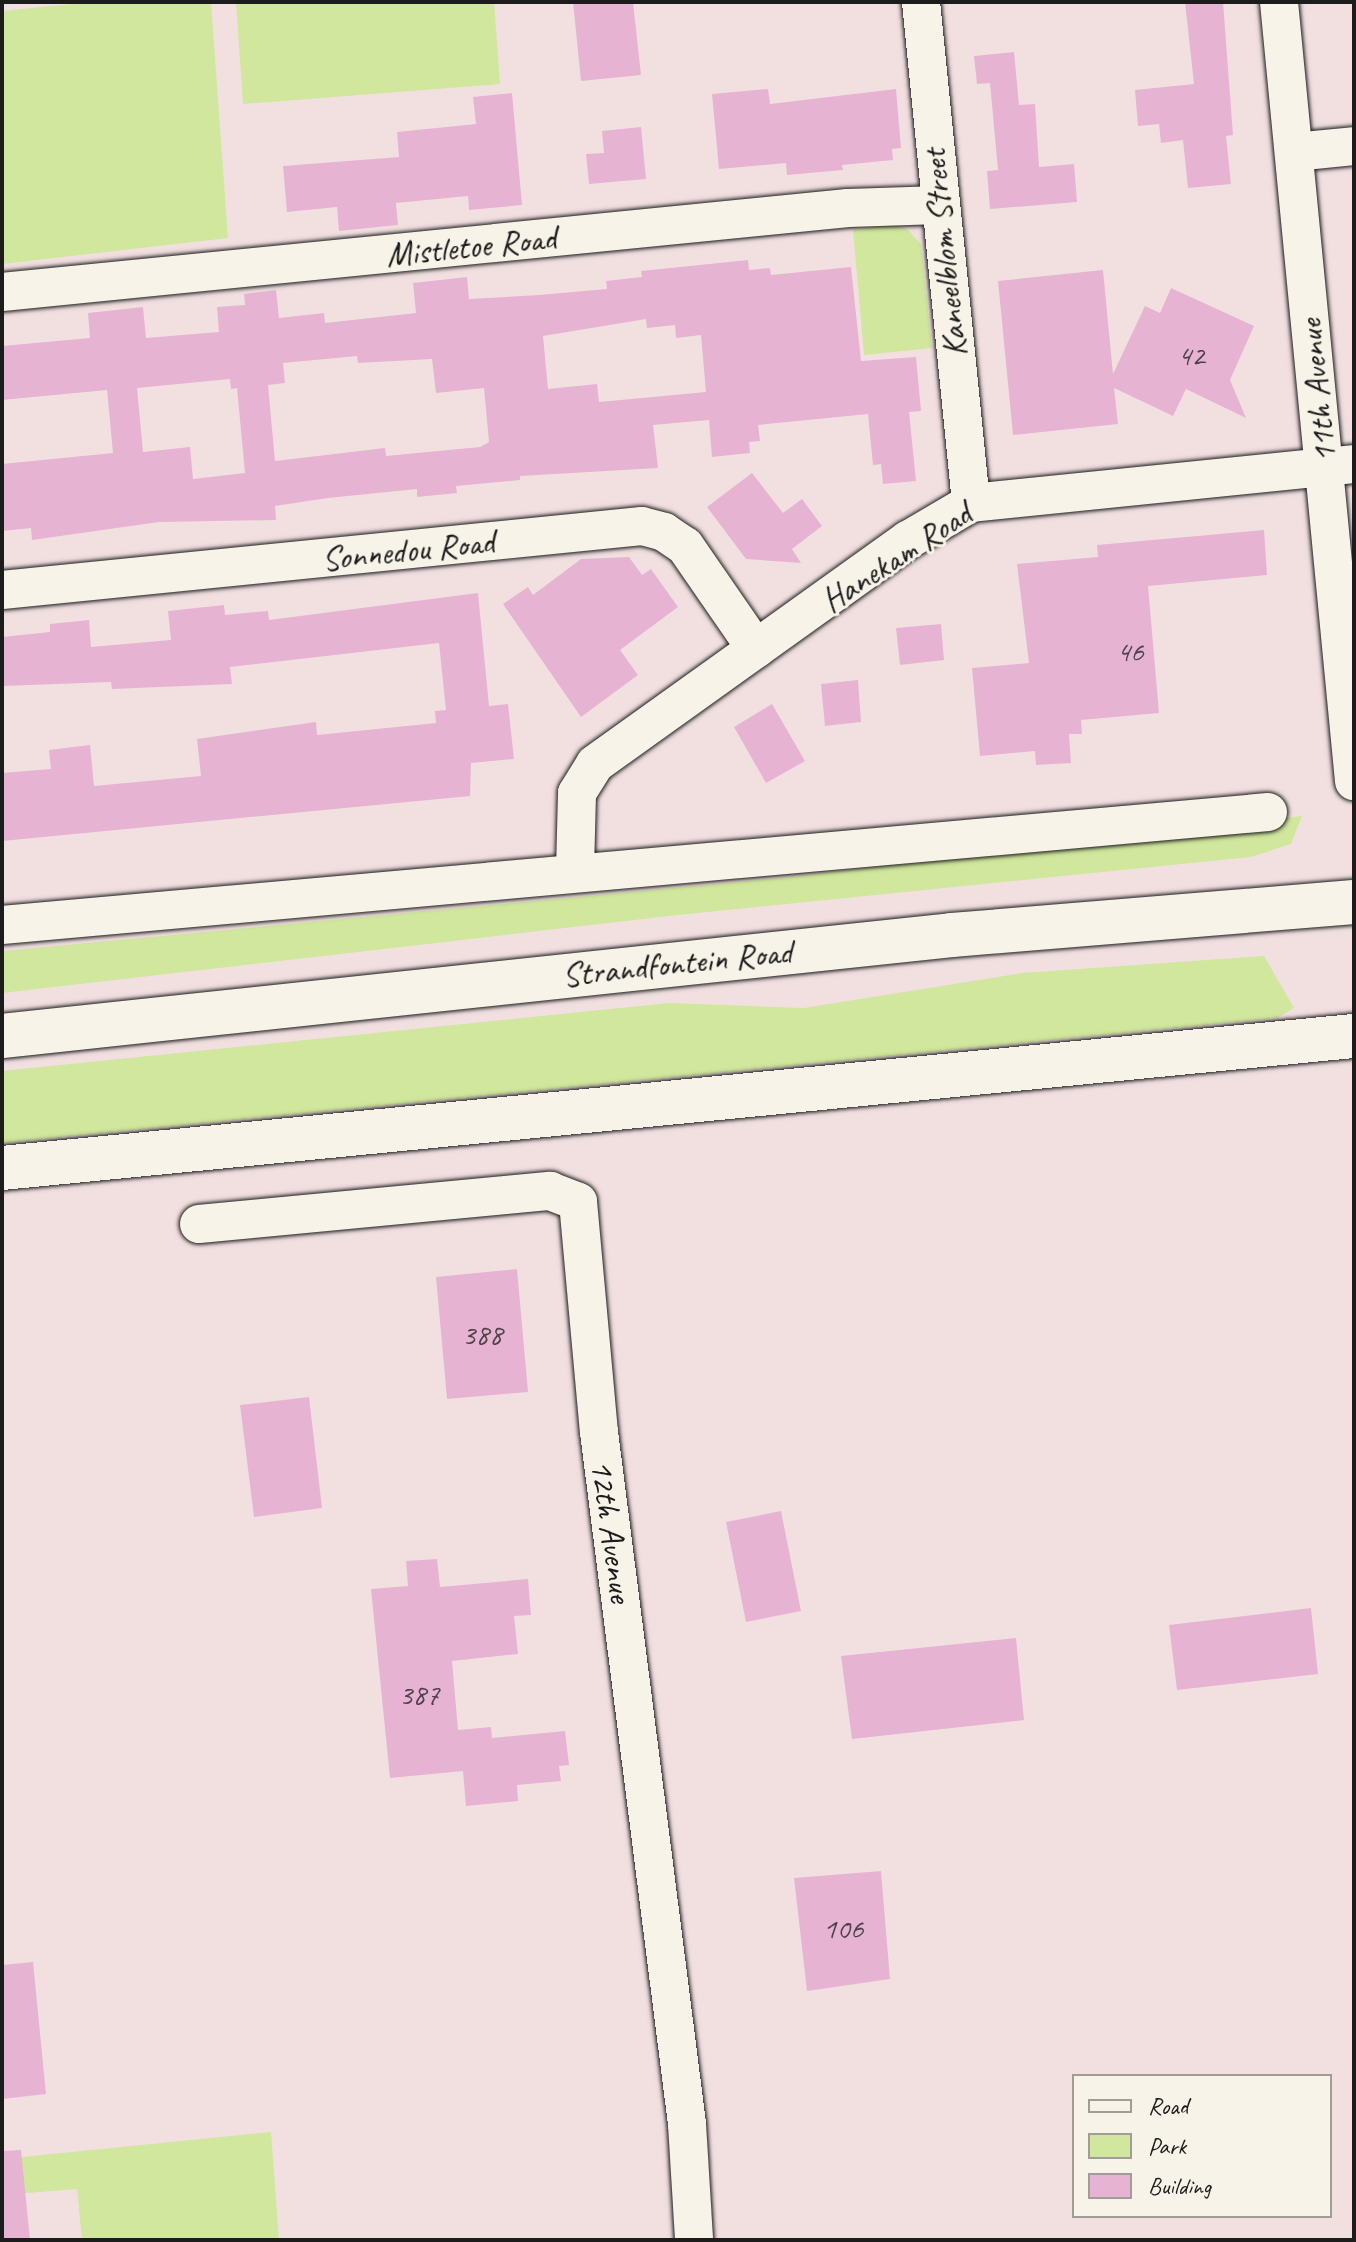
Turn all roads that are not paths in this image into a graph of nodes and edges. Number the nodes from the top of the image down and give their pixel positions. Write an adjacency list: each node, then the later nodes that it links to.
1 (921, 2): 5 (street, Kaneelblom Street)
2 (1279, 2): 4 (street, 11th Avenue)
3 (1354, 146): 4 (street)
4 (1294, 152): 7 (street, 11th Avenue)
5 (940, 205): 6 (street, Mistletoe Road); 8 (street, Kaneelblom Street)
6 (2, 292)
7 (1339, 466): 8 (street, Hanekam Road); 11 (street, 11th Avenue)
8 (971, 503): 10 (street, Hanekam Road)
9 (2, 590): 10 (street, Sonnedou Road)
10 (756, 649): 13 (street, Hanekam Road)
11 (1354, 781)
12 (1268, 812): 13 (street)
13 (575, 870): 15 (street)
14 (1354, 902): 16 (main road, Strandfontein Road)
15 (2, 925)
16 (2, 1036)
17 (1354, 1036): 18 (main road)
18 (2, 1168)
19 (199, 1224): 20 (street, 12th Avenue)
20 (694, 2240)

